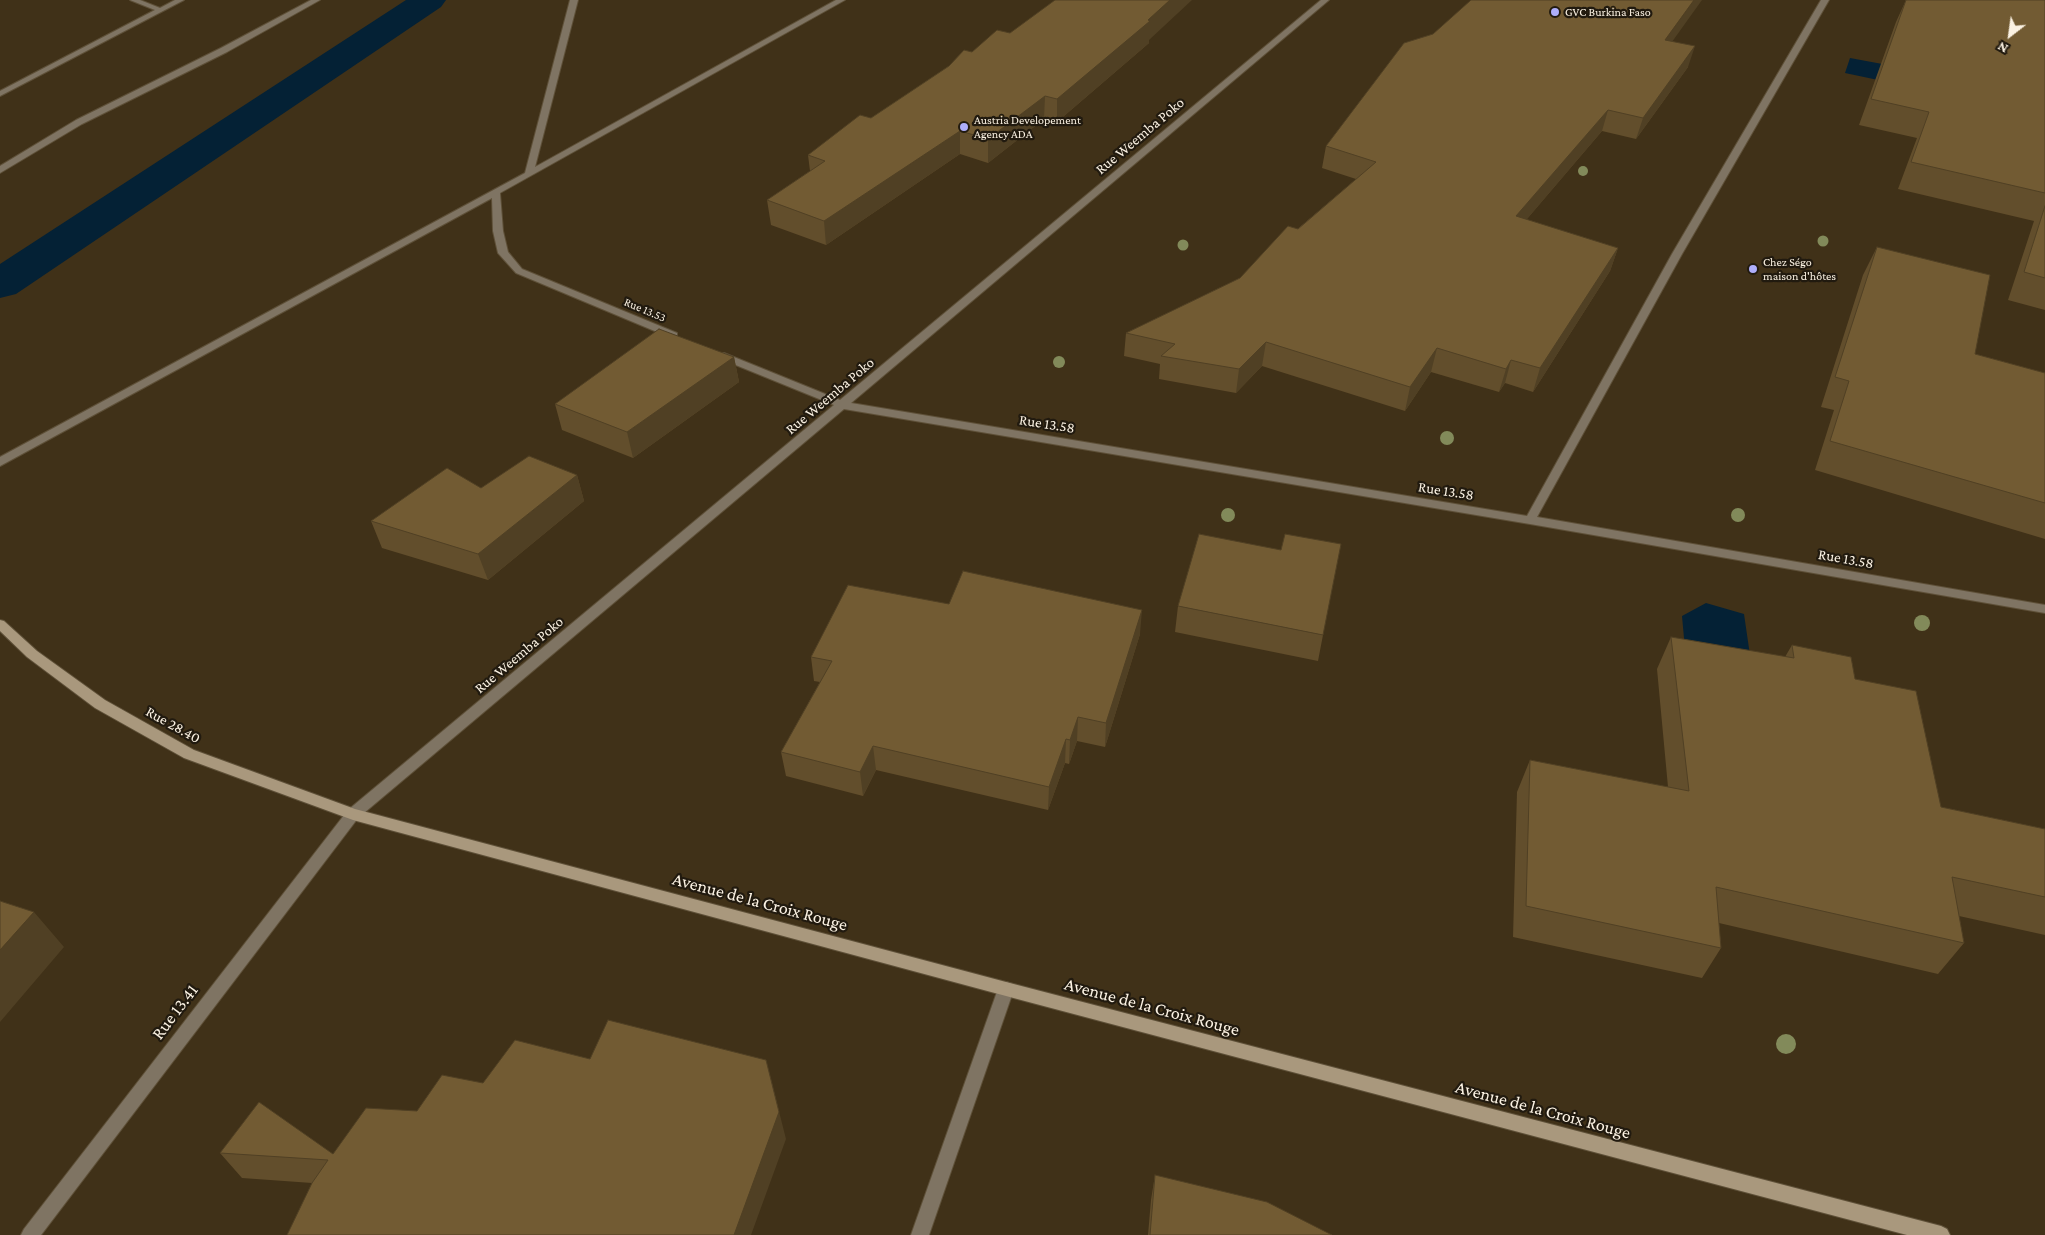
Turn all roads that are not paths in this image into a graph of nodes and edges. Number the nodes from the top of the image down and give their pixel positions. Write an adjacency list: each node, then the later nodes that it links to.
1 (134, 0): 8 (street)
2 (180, 0): 8 (street)
3 (316, 0): 10 (street)
4 (574, 0): 11 (street)
5 (841, 0): 11 (street)
6 (1325, 0): 15 (street, Rue Weemba Poko)
7 (1825, 0): 17 (street)
8 (160, 10): 9 (street)
9 (0, 94)
10 (0, 170)
11 (529, 174): 12 (street)
12 (496, 192): 13 (street, Rue 13.53); 16 (street)
13 (685, 340)
14 (713, 352): 15 (street)
15 (842, 405): 17 (street, Rue 13.58); 20 (street, Rue Weemba Poko)
16 (0, 462)
17 (1530, 520): 18 (street, Rue 13.58)
18 (2045, 608)
19 (0, 624): 20 (street, Rue 28.40)
20 (353, 814): 21 (street, Avenue de la Croix Rouge); 22 (street, Rue 13.41)
21 (1006, 989): 23 (street); 24 (street, Avenue de la Croix Rouge)
22 (30, 1235)
23 (920, 1235)
24 (1941, 1235)

